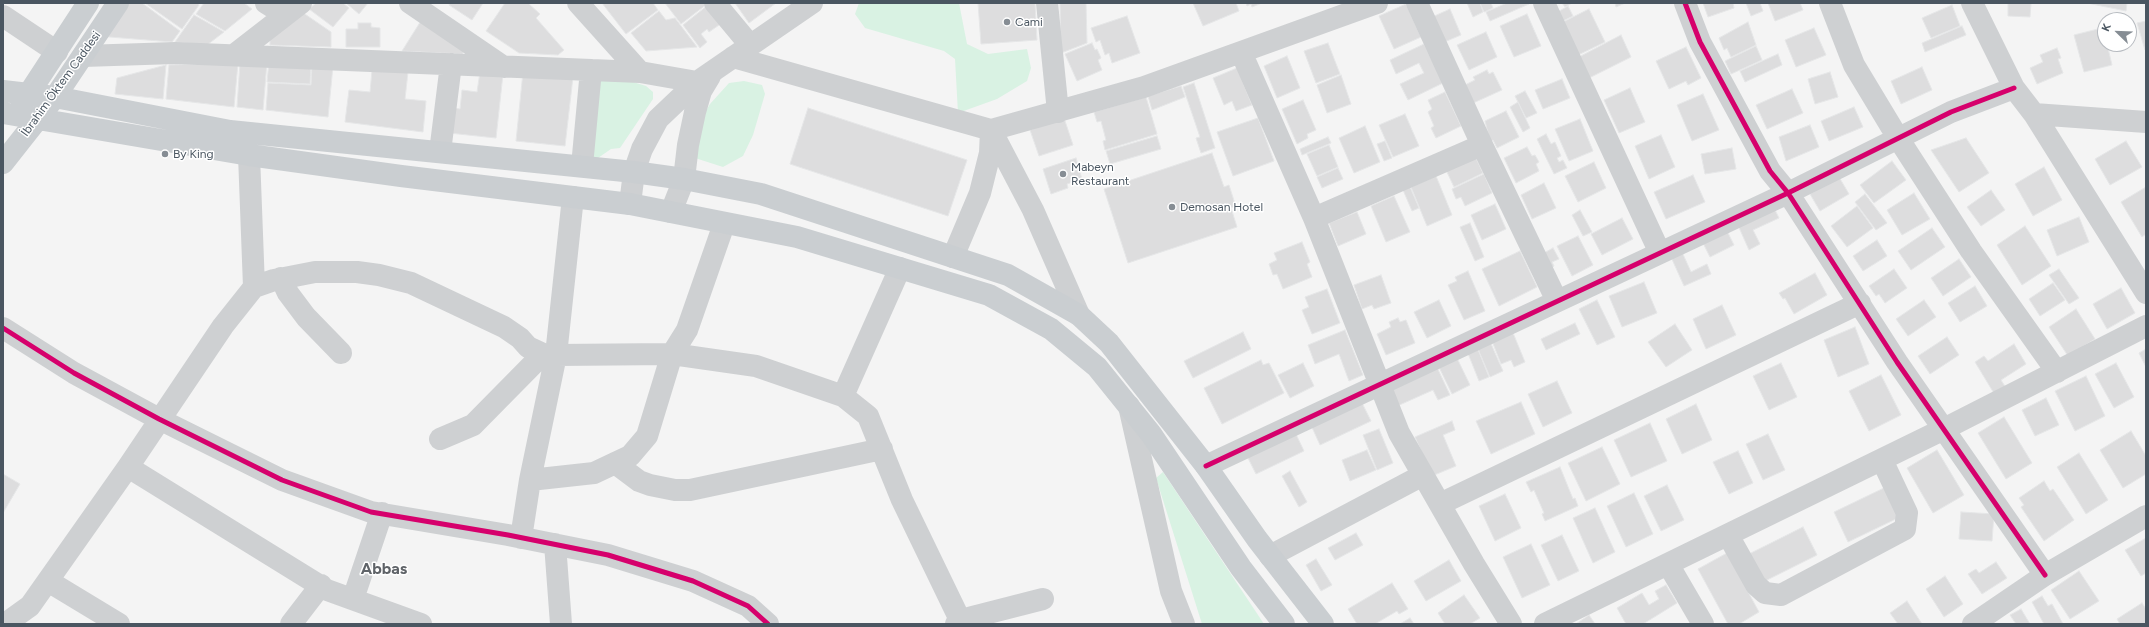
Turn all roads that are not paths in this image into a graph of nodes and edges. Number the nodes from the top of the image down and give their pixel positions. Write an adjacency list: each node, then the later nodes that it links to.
1 (88, 3): 18 (main road, İbrahim Öktem Caddesi)
2 (118, 3): 21 (main road, İbrahim Öktem Caddesi)
3 (266, 3): 15 (street)
4 (410, 3): 23 (street)
5 (714, 3): 17 (street)
6 (812, 3): 17 (street)
7 (1047, 3): 31 (street)
8 (1377, 3): 19 (street)
9 (1417, 3): 38 (street)
10 (1544, 3): 51 (street)
11 (1685, 3): 45 (street)
12 (1830, 3): 37 (street)
13 (1972, 3): 27 (street)
14 (589, 7): 25 (street)
15 (293, 9): 20 (street)
16 (3, 16): 18 (street)
17 (742, 51): 26 (street); 36 (street)
18 (57, 52): 29 (main road, İbrahim Öktem Caddesi)
19 (1241, 52): 31 (street); 49 (street)
20 (234, 55): 21 (street); 22 (street)
21 (82, 56): 30 (main road, İbrahim Öktem Caddesi)
22 (451, 64): 23 (street); 39 (street)
23 (504, 67): 24 (street)
24 (591, 70): 25 (street); 42 (street)
25 (640, 72): 26 (street)
26 (705, 77): 43 (street); 44 (street)
27 (2014, 88): 32 (street); 37 (street)
28 (3, 91): 29 (main road)
29 (30, 94): 30 (main road); 34 (main road, İbrahim Öktem Caddesi)
30 (54, 97): 33 (main road, İbrahim Öktem Caddesi); 39 (main road)
31 (1058, 112): 36 (street)
32 (2034, 114): 35 (street); 56 (street)
33 (38, 118): 34 (main road); 40 (main road); 41 (main road, İbrahim Öktem Caddesi)
34 (6, 119)
35 (2146, 122)
36 (991, 130): 52 (street); 59 (street)
37 (1898, 138): 45 (street); 65 (street)
38 (1482, 145): 49 (street); 57 (street)
39 (440, 152): 42 (main road)
40 (249, 155): 46 (main road); 55 (street)
41 (3, 163)
42 (582, 166): 43 (main road)
43 (634, 172): 44 (main road); 47 (street)
44 (684, 179): 48 (street); 52 (main road)
45 (1788, 193): 51 (street); 58 (street)
46 (574, 197): 47 (main road); 63 (street)
47 (630, 204): 48 (main road)
48 (671, 212): 50 (main road)
49 (1314, 218): 66 (street)
50 (724, 224): 53 (main road); 64 (street)
51 (1660, 253): 57 (street)
52 (953, 257): 59 (main road)
53 (900, 268): 67 (street); 68 (main road)
54 (281, 278): 55 (street); 62 (street); 63 (street)
55 (254, 287): 69 (street)
56 (2146, 293)
57 (1557, 301): 66 (street)
58 (1860, 303): 70 (street); 79 (street)
59 (1079, 315): 75 (main road)
60 (2146, 326): 65 (street)
61 (7, 336): 69 (street)
62 (341, 353)
63 (549, 354): 64 (street); 71 (street); 78 (street)
64 (672, 354): 67 (street); 74 (street)
65 (2057, 372): 70 (street)
66 (1380, 384): 75 (street); 77 (street)
67 (843, 396): 72 (street)
68 (1129, 406): 100 (street); 101 (main road)
69 (159, 419): 76 (street); 80 (street)
70 (1944, 429): 73 (street); 87 (street)
71 (440, 439)
72 (882, 449): 74 (street); 92 (street)
73 (1882, 460): 82 (street); 82 (street)
74 (615, 463): 78 (street)
75 (1206, 466): 85 (main road)
76 (128, 467): 88 (street); 89 (street)
77 (1423, 476): 79 (street); 85 (street)
78 (530, 480): 83 (street)
79 (1440, 504): 102 (street)
80 (382, 513): 83 (street); 90 (street)
81 (2146, 516): 87 (street)
82 (1728, 535): 86 (street)
83 (521, 538): 84 (street)
84 (555, 544): 98 (street); 99 (street)
85 (1270, 556): 93 (main road)
86 (1668, 564): 103 (street); 104 (street)
87 (2045, 575): 105 (street)
88 (48, 581): 94 (street); 95 (street)
89 (321, 585): 90 (street); 96 (street)
90 (353, 599): 97 (street)
91 (1043, 599): 92 (street)
92 (960, 623)
93 (1321, 623)
94 (5, 624)
95 (119, 624)
96 (291, 624)
97 (421, 624)
98 (561, 624)
99 (768, 624)
100 (1184, 624)
101 (1284, 624)
102 (1511, 624)
103 (1545, 624)
104 (1703, 624)
105 (1973, 624)

